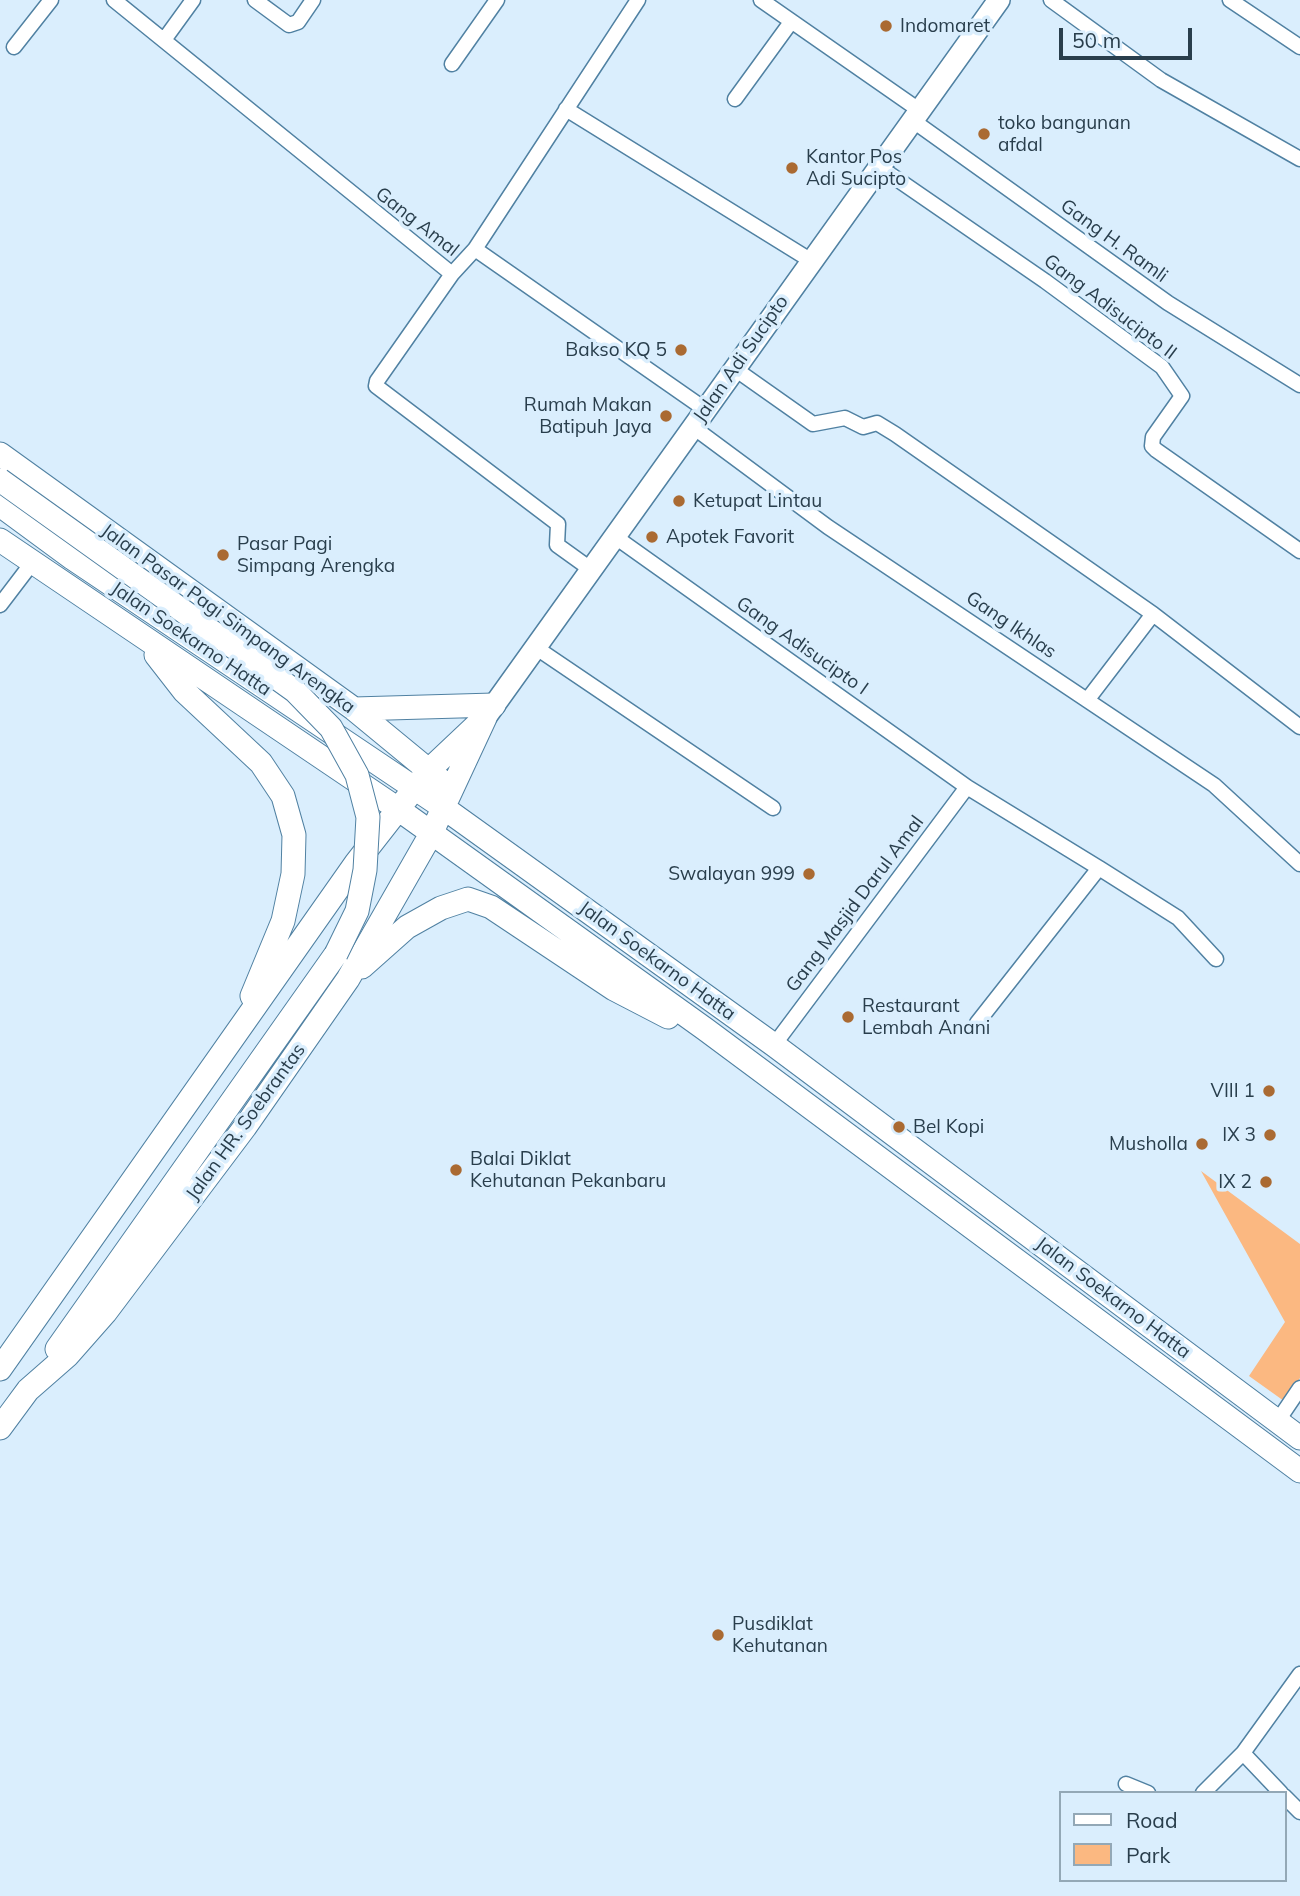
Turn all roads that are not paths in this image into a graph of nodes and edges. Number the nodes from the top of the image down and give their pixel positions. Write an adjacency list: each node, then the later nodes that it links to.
1 (51, 0): 14 (street)
2 (114, 0): 13 (street, Gang Amal)
3 (193, 0): 13 (street)
4 (255, 0): 5 (street)
5 (313, 0)
6 (497, 0): 16 (street)
7 (638, 0): 18 (street)
8 (761, 0): 12 (street, Gang H. Ramli)
9 (999, 0): 19 (main road, Jalan Adi Sucipto)
10 (1051, 0): 20 (street)
11 (1230, 0): 15 (street)
12 (790, 22): 17 (street); 19 (street, Gang H. Ramli)
13 (164, 40): 24 (street, Gang Amal)
14 (14, 47)
15 (1300, 47)
16 (452, 64)
17 (735, 99)
18 (566, 110): 22 (street); 23 (street)
19 (915, 115): 21 (main road, Jalan Adi Sucipto); 26 (street, Gang H. Ramli)
20 (1300, 159)
21 (878, 166): 23 (main road, Jalan Adi Sucipto); 34 (street, Gang Adisucipto II)
22 (475, 249): 24 (street, Gang Amal); 27 (street, Gang Amal)
23 (810, 260): 25 (main road, Jalan Adi Sucipto)
24 (452, 274): 36 (street)
25 (734, 369): 27 (main road, Jalan Adi Sucipto); 38 (street)
26 (1300, 385)
27 (706, 410): 28 (main road, Jalan Adi Sucipto)
28 (693, 428): 32 (main road, Jalan Adi Sucipto); 41 (street, Gang Ikhlas)
29 (0, 454): 42 (main road, Jalan Pasar Pagi Simpang Arengka)
30 (0, 480): 63 (main road, bridge)
31 (0, 505): 45 (main road, Jalan Soekarno Hatta)
32 (614, 536): 36 (main road, Jalan Adi Sucipto); 46 (street, Gang Adisucipto I)
33 (0, 540): 35 (main road, Jalan Soekarno Hatta)
34 (1300, 551)
35 (32, 563): 37 (street); 39 (main road, Jalan Soekarno Hatta)
36 (589, 568): 40 (main road, Jalan Adi Sucipto)
37 (0, 605)
38 (1153, 614): 41 (street); 44 (street)
39 (142, 637): 49 (main road, Jalan Soekarno Hatta); 57 (main road)
40 (535, 647): 43 (main road, Jalan Adi Sucipto); 48 (street)
41 (1088, 699): 51 (street, Gang Ikhlas)
42 (354, 709): 43 (main road); 45 (main road, Jalan Pasar Pagi Simpang Arengka)
43 (489, 712): 45 (main road, Jalan Adi Sucipto); 47 (main road, Jalan Adi Sucipto)
44 (1300, 727)
45 (421, 779): 47 (main road, Jalan Soekarno Hatta); 49 (main road)
46 (967, 787): 52 (street, Gang Adisucipto I); 58 (street, Gang Masjid Darul Amal)
47 (448, 798): 50 (main road, Jalan HR. Soebrantas); 58 (main road, Jalan Soekarno Hatta)
48 (773, 808)
49 (398, 809): 50 (main road, Jalan Soekarno Hatta); 57 (main road)
50 (431, 834): 54 (main road, Jalan HR. Soebrantas); 56 (main road, Jalan Soekarno Hatta)
51 (1300, 864)
52 (1099, 868): 53 (street, Gang Adisucipto I); 55 (street)
53 (1216, 958)
54 (348, 979): 56 (main road); 63 (main road, Jalan HR. Soebrantas)
55 (977, 1023)
56 (705, 1029): 61 (main road, Jalan Soekarno Hatta)
57 (239, 1032): 60 (main road)
58 (774, 1045): 59 (main road, Jalan Soekarno Hatta)
59 (1179, 1348): 61 (main road); 64 (main road, Jalan Soekarno Hatta)
60 (0, 1369)
61 (1165, 1370): 67 (main road, Jalan Soekarno Hatta)
62 (1300, 1388): 64 (street)
63 (27, 1390): 65 (main road, Jalan HR. Soebrantas)
64 (1277, 1422): 66 (main road, Jalan Soekarno Hatta)
65 (0, 1428)
66 (1300, 1438)
67 (1300, 1471)
68 (1300, 1674): 69 (street)
69 (1243, 1753): 72 (street); 73 (street)
70 (1126, 1784): 71 (street)
71 (1143, 1791)
72 (1205, 1791)
73 (1280, 1791)
74 (1286, 1797): 75 (street)
75 (1300, 1812)

